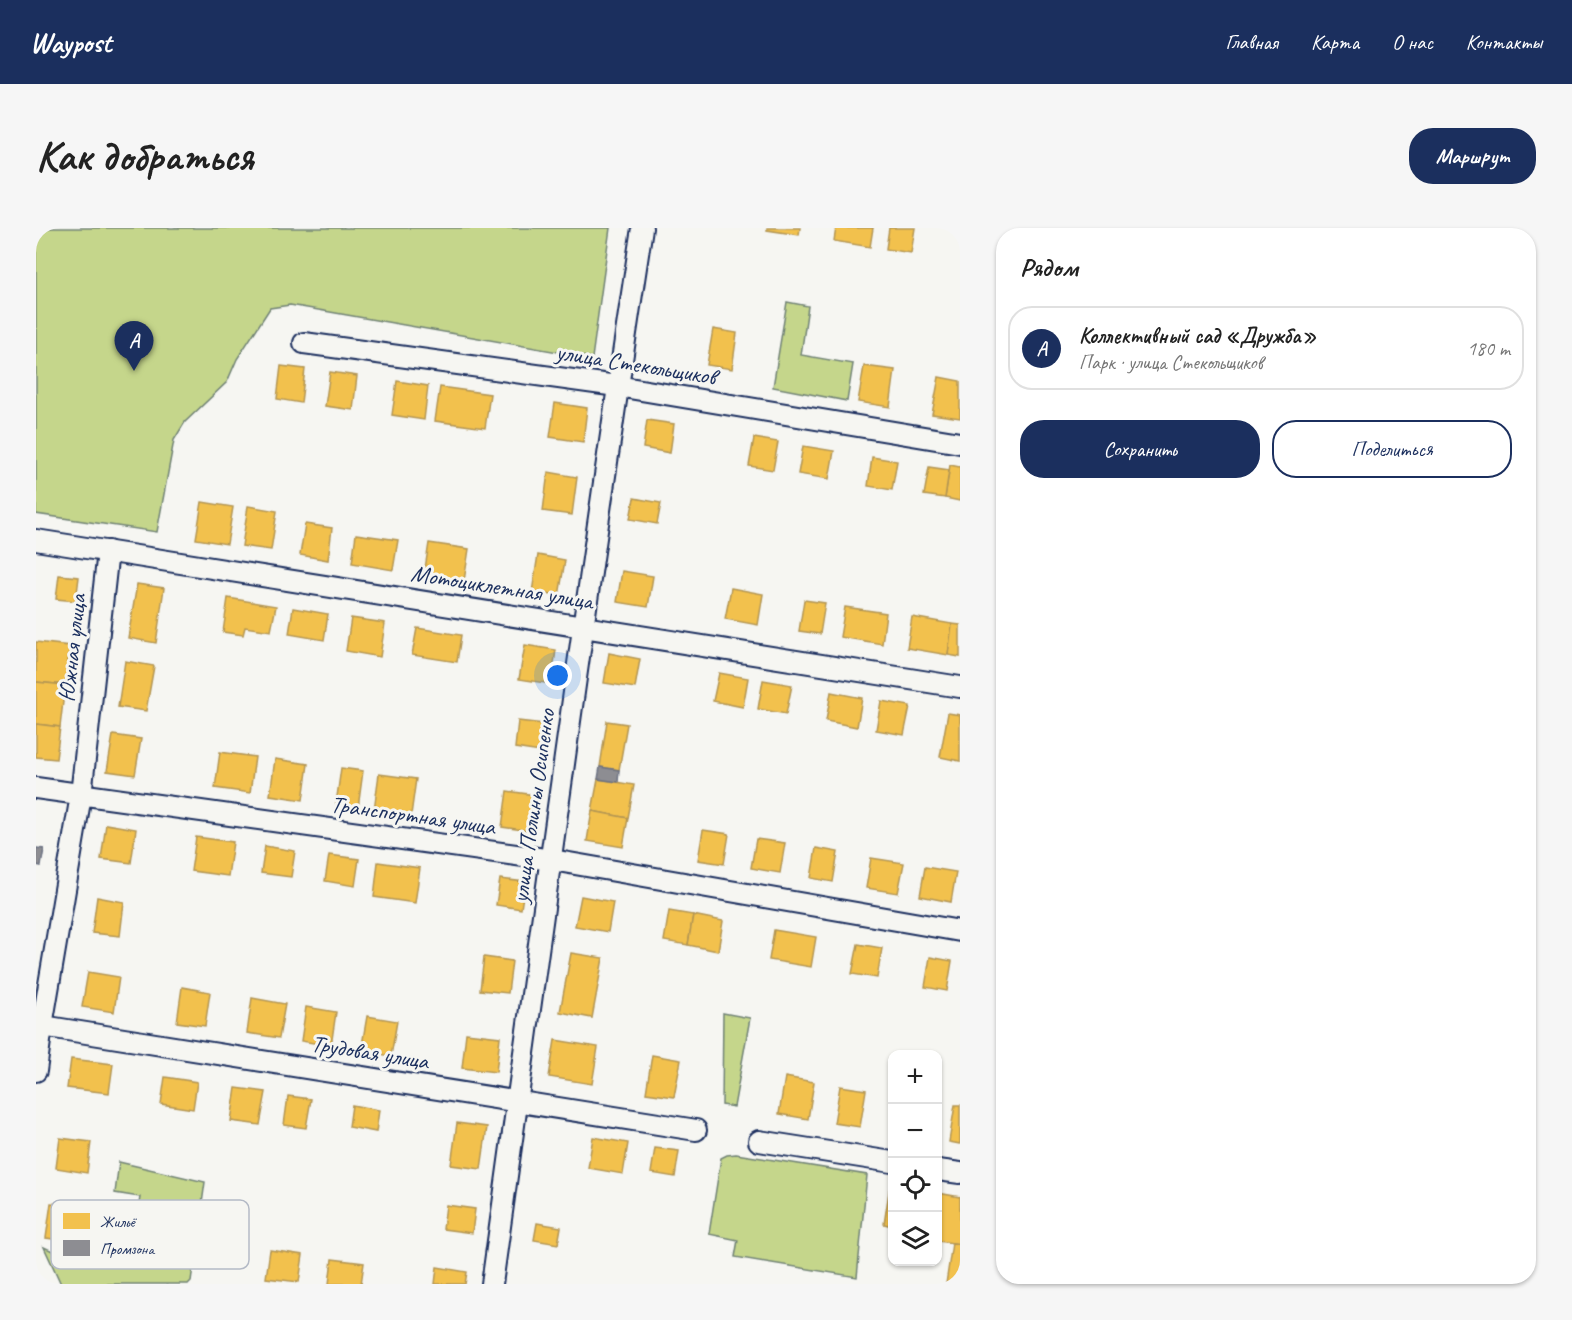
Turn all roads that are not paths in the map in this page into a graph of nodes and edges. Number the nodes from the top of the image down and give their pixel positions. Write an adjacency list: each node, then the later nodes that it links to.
1 (642, 228): 3 (street, улица Полины Осипенко)
2 (304, 343): 3 (street, улица Стекольщиков)
3 (617, 386): 4 (street, улица Стекольщиков); 7 (street, улица Полины Осипенко)
4 (960, 443)
5 (36, 540): 6 (street, Мотоциклетная улица)
6 (108, 551): 7 (street, Мотоциклетная улица); 10 (street, Южная улица)
7 (582, 626): 8 (street, Мотоциклетная улица); 11 (street, улица Полины Осипенко)
8 (960, 687)
9 (36, 788): 10 (street, Транспортная улица)
10 (81, 795): 11 (street, Транспортная улица); 13 (street, Южная улица)
11 (552, 860): 12 (street, Транспортная улица); 15 (street, улица Полины Осипенко)
12 (960, 931)
13 (39, 1026): 14 (street, Южная улица); 15 (street, Трудовая улица)
14 (36, 1071)
15 (518, 1101): 16 (street, Трудовая улица); 21 (street, улица Полины Осипенко)
16 (696, 1130)
17 (759, 1141): 18 (street)
18 (888, 1161)
19 (942, 1171): 20 (street)
20 (960, 1173)
21 (492, 1284)

